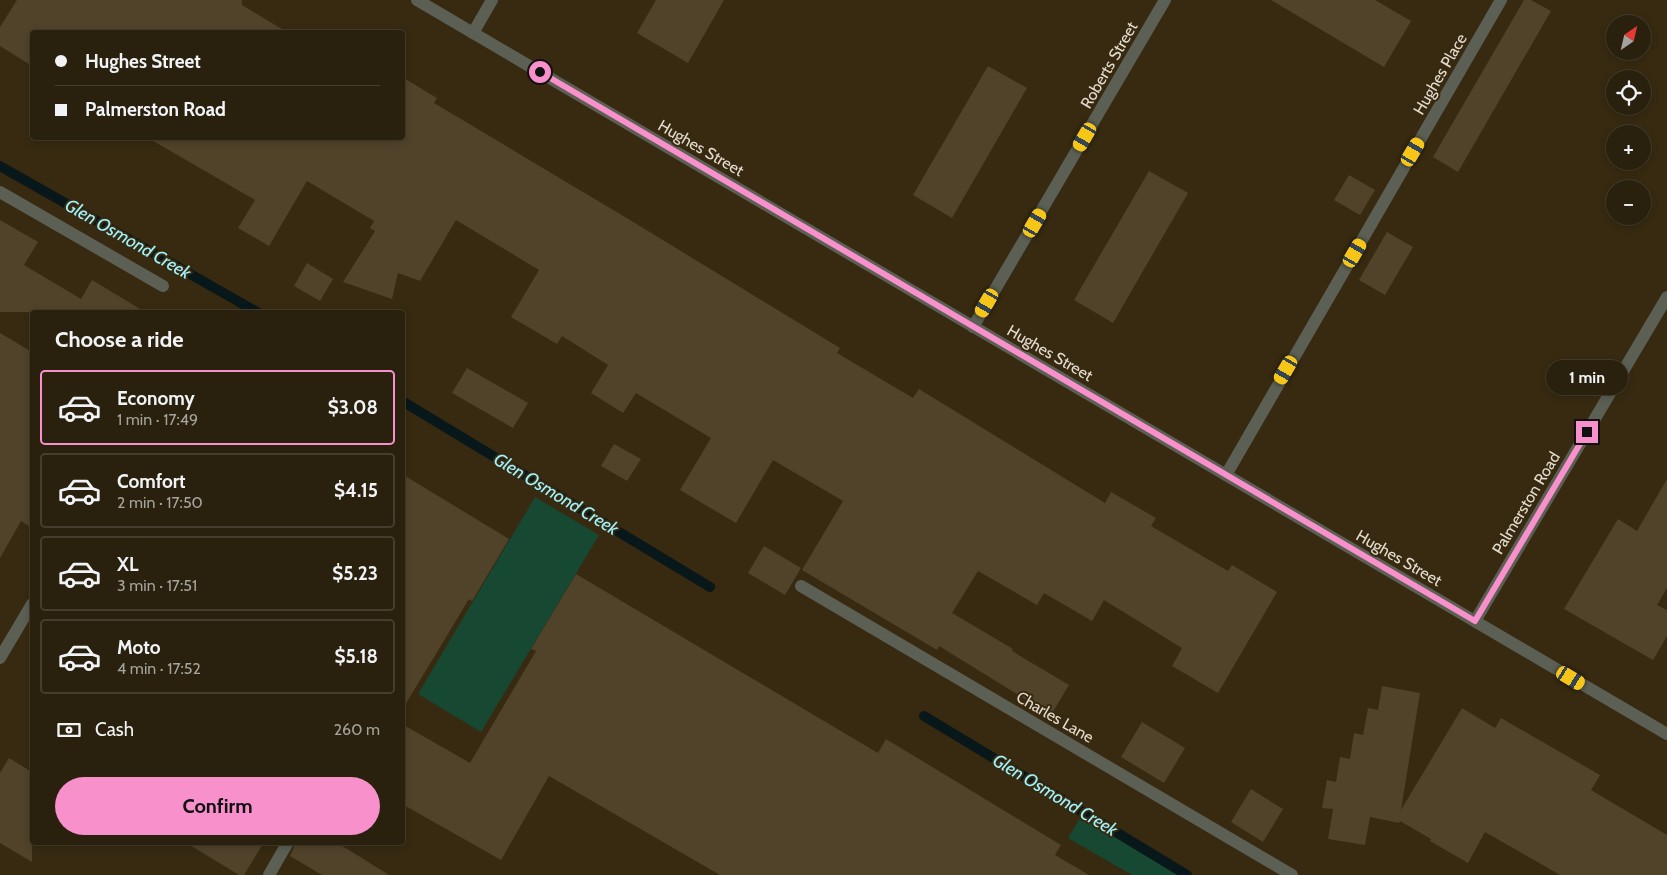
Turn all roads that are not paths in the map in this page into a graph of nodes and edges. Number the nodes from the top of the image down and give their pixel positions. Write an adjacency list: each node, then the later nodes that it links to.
1 (417, 0): 5 (street, Hughes Street)
2 (492, 0): 5 (street)
3 (1166, 0): 9 (street, Roberts Street)
4 (1501, 0): 10 (street, Hughes Place)
5 (473, 33): 9 (street, Hughes Street)
6 (0, 192): 7 (street)
7 (163, 286)
8 (1667, 297): 13 (street, Palmerston Road)
9 (974, 327): 10 (street, Hughes Street)
10 (1226, 475): 13 (street, Hughes Street)
11 (801, 586): 18 (street, Charles Lane)
12 (30, 607): 14 (street)
13 (1475, 621): 15 (street, Hughes Street)
14 (0, 658)
15 (1667, 734)
16 (286, 845): 17 (street)
17 (269, 875)
18 (1292, 875)

